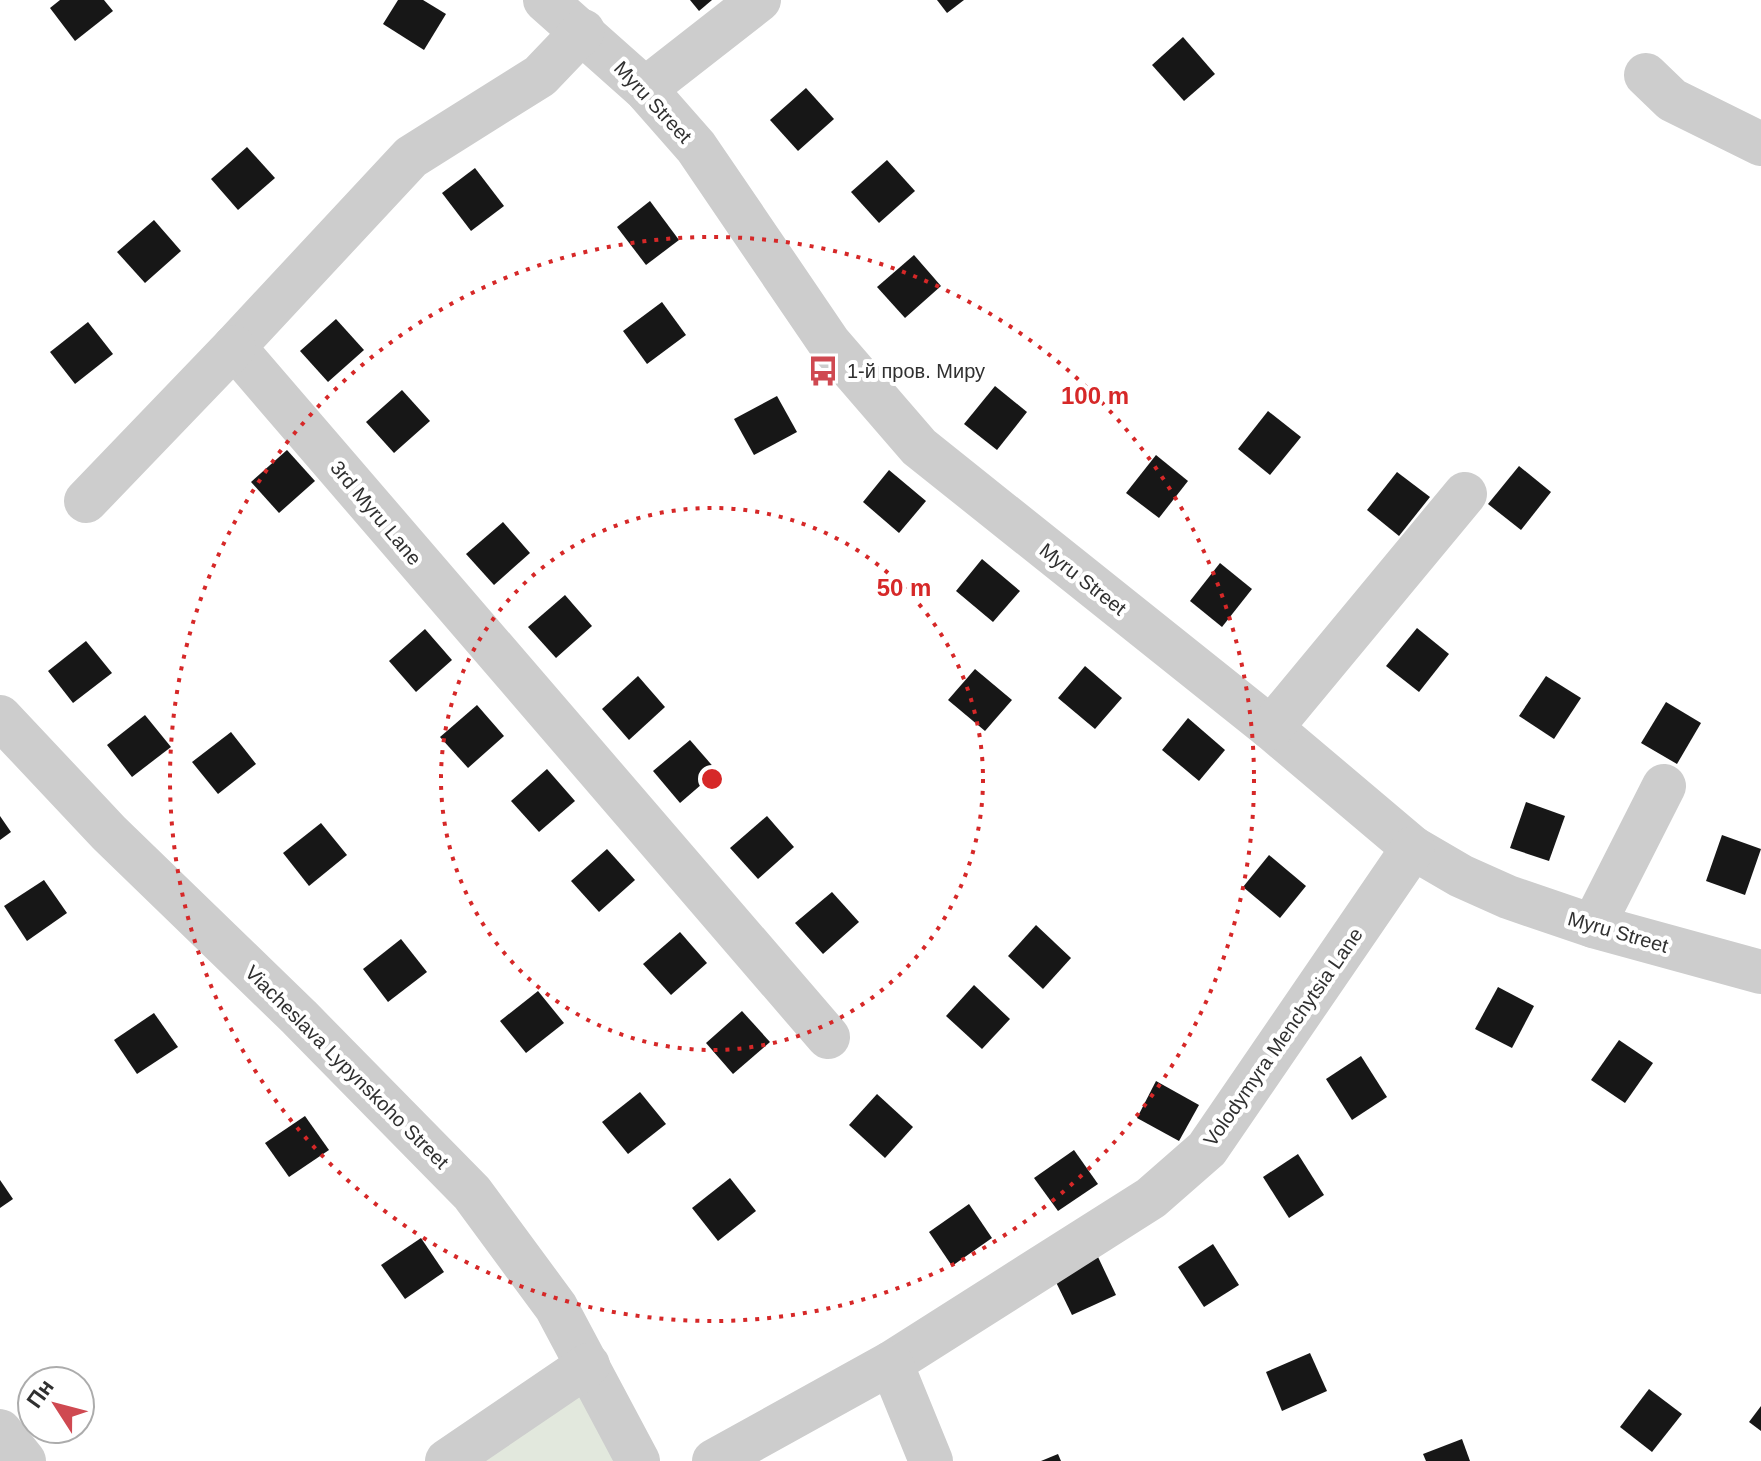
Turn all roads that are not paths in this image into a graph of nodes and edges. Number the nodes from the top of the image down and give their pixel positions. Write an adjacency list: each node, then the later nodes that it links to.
1 (545, 0): 3 (street, Myru Street)
2 (759, 0): 5 (street)
3 (583, 31): 5 (street, Myru Street); 7 (street)
4 (1646, 75): 6 (street)
5 (645, 89): 11 (street, Myru Street)
6 (1761, 144)
7 (234, 347): 9 (street); 16 (street, 3rd Myru Lane)
8 (1465, 494): 11 (street)
9 (86, 501)
10 (0, 717): 18 (street, Viacheslava Lypynskoho Street)
11 (1271, 728): 13 (street, Myru Street)
12 (1664, 786): 14 (street)
13 (1413, 848): 14 (street, Myru Street); 17 (street, Volodymyra Menchytsia Lane)
14 (1593, 926): 15 (street, Myru Street)
15 (1758, 962)
16 (828, 1037)
17 (891, 1363): 21 (street); 22 (street)
18 (588, 1365): 19 (street); 20 (street, Viacheslava Lypynskoho Street)
19 (447, 1461)
20 (638, 1461)
21 (714, 1461)
22 (931, 1461)

